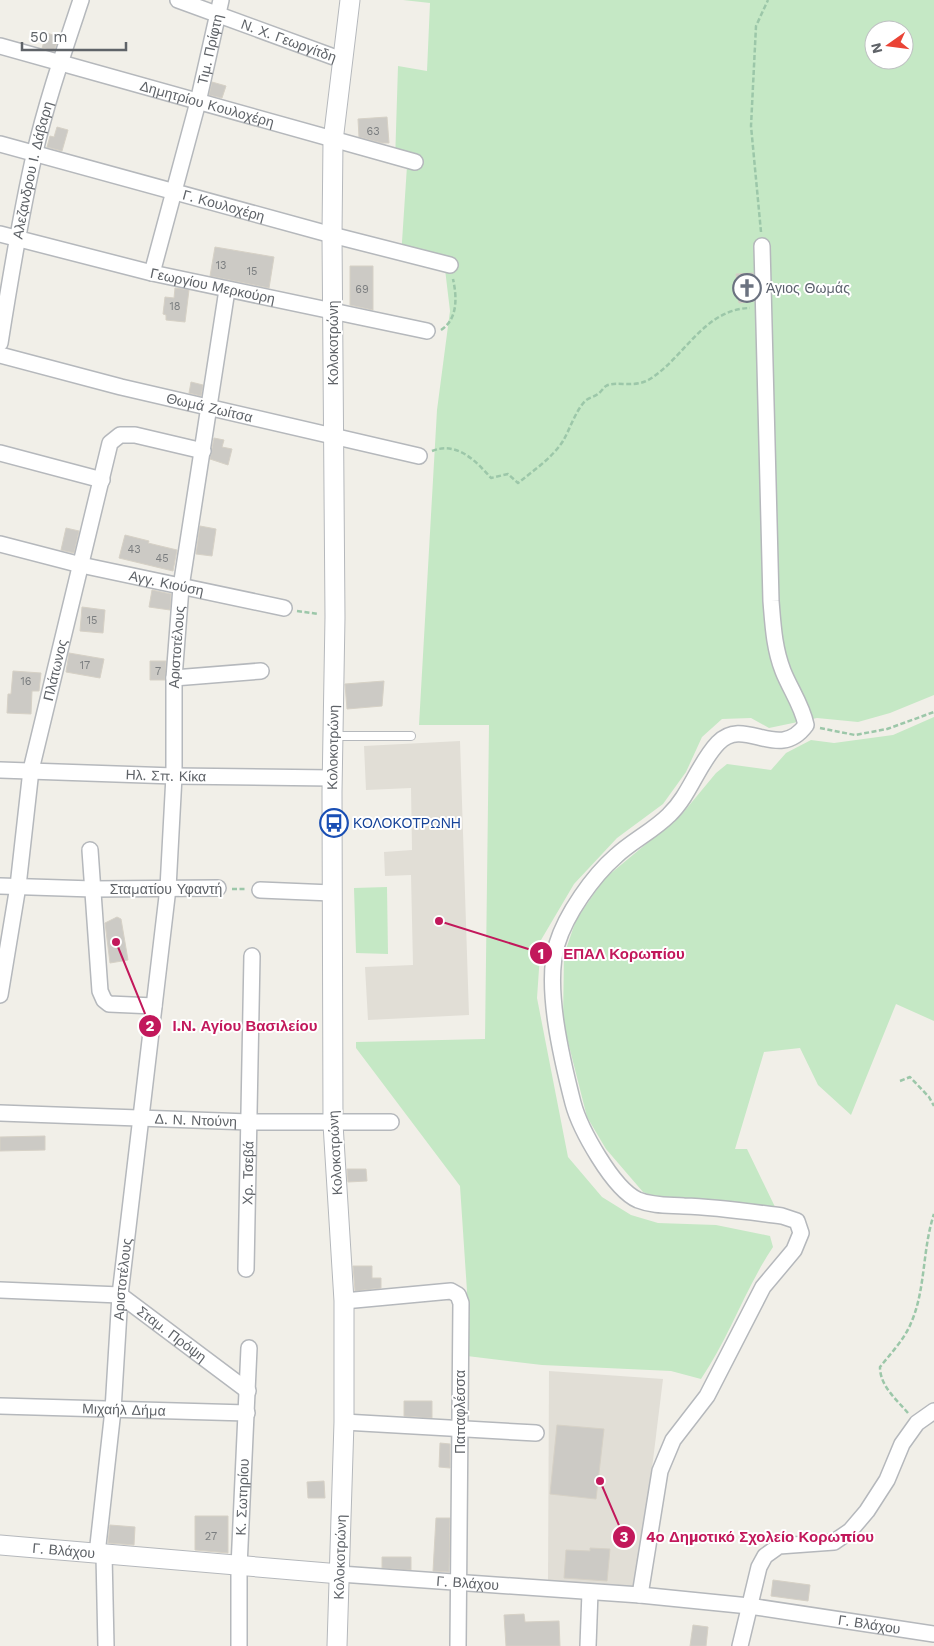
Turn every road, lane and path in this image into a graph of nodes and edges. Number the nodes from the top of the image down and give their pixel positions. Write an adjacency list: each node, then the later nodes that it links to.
1 (81, 0): 8 (street, Αλεζανδρου Ι. Δάβαρη)
2 (178, 0): 5 (street, Ν. Χ. Γεωργίτδη)
3 (350, 0): 7 (street, Κολοκοτρώνη)
4 (768, 0): 18 (path)
5 (221, 8): 7 (street, Ν. Χ. Γεωργίτδη); 9 (street, Τιμ. Πρίφτη)
6 (0, 46): 8 (street, Δημητρίου Κουλοχέρη)
7 (342, 60): 10 (street, Κολοκοτρώνη)
8 (59, 64): 9 (street, Δημητρίου Κουλοχέρη); 12 (street, Αλεζανδρου Ι. Δάβαρη)
9 (198, 102): 10 (street, Δημητρίου Κουλοχέρη); 14 (street, Τιμ. Πρίφτη)
10 (333, 141): 13 (street, Δημητρίου Κουλοχέρη); 16 (street, Κολοκοτρώνη)
11 (0, 144): 12 (street, Γ. Κουλοχέρη)
12 (34, 155): 14 (street, Γ. Κουλοχέρη); 17 (street, Αλεζανδρου Ι. Δάβαρη)
13 (415, 162)
14 (173, 190): 16 (street, Γ. Κουλοχέρη); 20 (street, Τιμ. Πρίφτη)
15 (0, 234): 17 (street, Γεωργίου Μερκούρη)
16 (332, 235): 19 (street, Γ. Κουλοχέρη); 23 (street, Κολοκοτρώνη)
17 (17, 237): 20 (street, Γεωργίου Μερκούρη); 25 (street, Αλεζανδρου Ι. Δάβαρη)
18 (762, 246): 22 (street)
19 (450, 265): 24 (path)
20 (152, 273): 21 (street, Γεωργίου Μερκούρη)
21 (227, 290): 23 (street, Γεωργίου Μερκούρη); 27 (street, Αριστοτέλους)
22 (765, 308): 31 (path); 41 (street)
23 (332, 311): 24 (street, Γεωργίου Μερκούρη); 28 (street, Κολοκοτρώνη)
24 (427, 331)
25 (0, 342)
26 (0, 355): 27 (street, Θωμά Ζωίτσα)
27 (209, 407): 28 (street, Θωμά Ζωίτσα); 29 (street, Αριστοτέλους)
28 (334, 436): 31 (street, Θωμά Ζωίτσα); 37 (street, Κολοκοτρώνη)
29 (203, 451): 32 (street, Πλάτωνος); 35 (street, Αριστοτέλους)
30 (0, 454): 32 (street)
31 (419, 456)
32 (102, 480): 34 (street, Πλάτωνος)
33 (0, 544): 34 (street, Αγγ. Κιούση)
34 (82, 566): 35 (street, Αγγ. Κιούση); 45 (street, Πλάτωνος)
35 (181, 587): 36 (street, Αγγ. Κιούση); 39 (street, Αριστοτέλους)
36 (284, 608): 37 (path)
37 (335, 617): 42 (street, Κολοκοτρώνη)
38 (261, 672): 39 (street)
39 (174, 678): 46 (street, Αριστοτέλους)
40 (934, 712): 41 (path)
41 (806, 725): 87 (street)
42 (333, 736): 43 (lane); 47 (street, Κολοκοτρώνη)
43 (411, 736)
44 (0, 770): 45 (street, Ηλ. Σπ. Κίκα)
45 (31, 770): 46 (street, Ηλ. Σπ. Κίκα); 50 (street, Πλάτωνος)
46 (174, 776): 47 (street, Ηλ. Σπ. Κίκα); 51 (street, Αριστοτέλους)
47 (332, 778): 55 (street, Κολοκοτρώνη)
48 (90, 850): 53 (street)
49 (0, 886): 50 (street, Σταματίου Υφαντή)
50 (18, 886): 53 (street, Σταματίου Υφαντή); 57 (street, Πλάτωνος)
51 (168, 888): 52 (street, Σταματίου Υφαντή); 53 (street, Σταματίου Υφαντή); 58 (street, Αριστοτέλους)
52 (218, 888): 54 (path, Σταματίου Υφαντή)
53 (93, 889): 58 (street)
54 (260, 890): 55 (street)
55 (332, 893): 65 (street, Κολοκοτρώνη)
56 (252, 956): 63 (street, Χρ. Τσεβά)
57 (0, 995)
58 (154, 1006): 62 (street, Αριστοτέλους)
59 (900, 1080): 60 (path)
60 (934, 1106)
61 (0, 1113): 62 (street, Δ. Ν. Ντούνη)
62 (140, 1117): 63 (street, Δ. Ν. Ντούνη); 69 (street, Αριστοτέλους)
63 (249, 1122): 65 (street, Δ. Ν. Ντούνη); 67 (street, Χρ. Τσεβά)
64 (391, 1122): 65 (street, Δ. Ν. Ντούνη)
65 (332, 1124): 70 (street, Κολοκοτρώνη)
66 (934, 1214): 78 (path)
67 (246, 1269)
68 (0, 1290): 69 (street)
69 (120, 1295): 72 (street, Σταμ. Πρόψη); 74 (street, Αριστοτέλους)
70 (344, 1301): 77 (street, Κολοκοτρώνη); 79 (street, Παπαφλέσσα)
71 (249, 1348): 72 (street, Κ. Σωτηρίου)
72 (248, 1391): 76 (street, Κ. Σωτηρίου)
73 (0, 1406): 74 (street, Μιχαήλ Δήμα)
74 (113, 1410): 76 (street, Μιχαήλ Δήμα); 82 (street, Αριστοτέλους)
75 (934, 1411): 78 (street)
76 (247, 1413): 83 (street, Κ. Σωτηρίου)
77 (344, 1422): 79 (street); 84 (street, Κολοκοτρώνη)
78 (917, 1423): 88 (street)
79 (460, 1429): 80 (street); 85 (street, Παπαφλέσσα)
80 (536, 1433)
81 (0, 1545): 82 (street, Γ. Βλάχου)
82 (101, 1554): 83 (street, Γ. Βλάχου); 90 (street, Αριστοτέλους)
83 (239, 1567): 84 (street, Γ. Βλάχου); 91 (street, Κ. Σωτηρίου)
84 (340, 1574): 85 (street, Γ. Βλάχου); 92 (street, Κολοκοτρώνη)
85 (460, 1584): 86 (street, Γ. Βλάχου); 93 (street, Παπαφλέσσα)
86 (590, 1592): 87 (street, Γ. Βλάχου); 94 (street)
87 (640, 1595): 88 (street, Γ. Βλάχου)
88 (749, 1606): 89 (street, Γ. Βλάχου); 95 (street)
89 (934, 1634)
90 (106, 1646)
91 (239, 1646)
92 (337, 1646)
93 (458, 1646)
94 (588, 1646)
95 (740, 1646)

